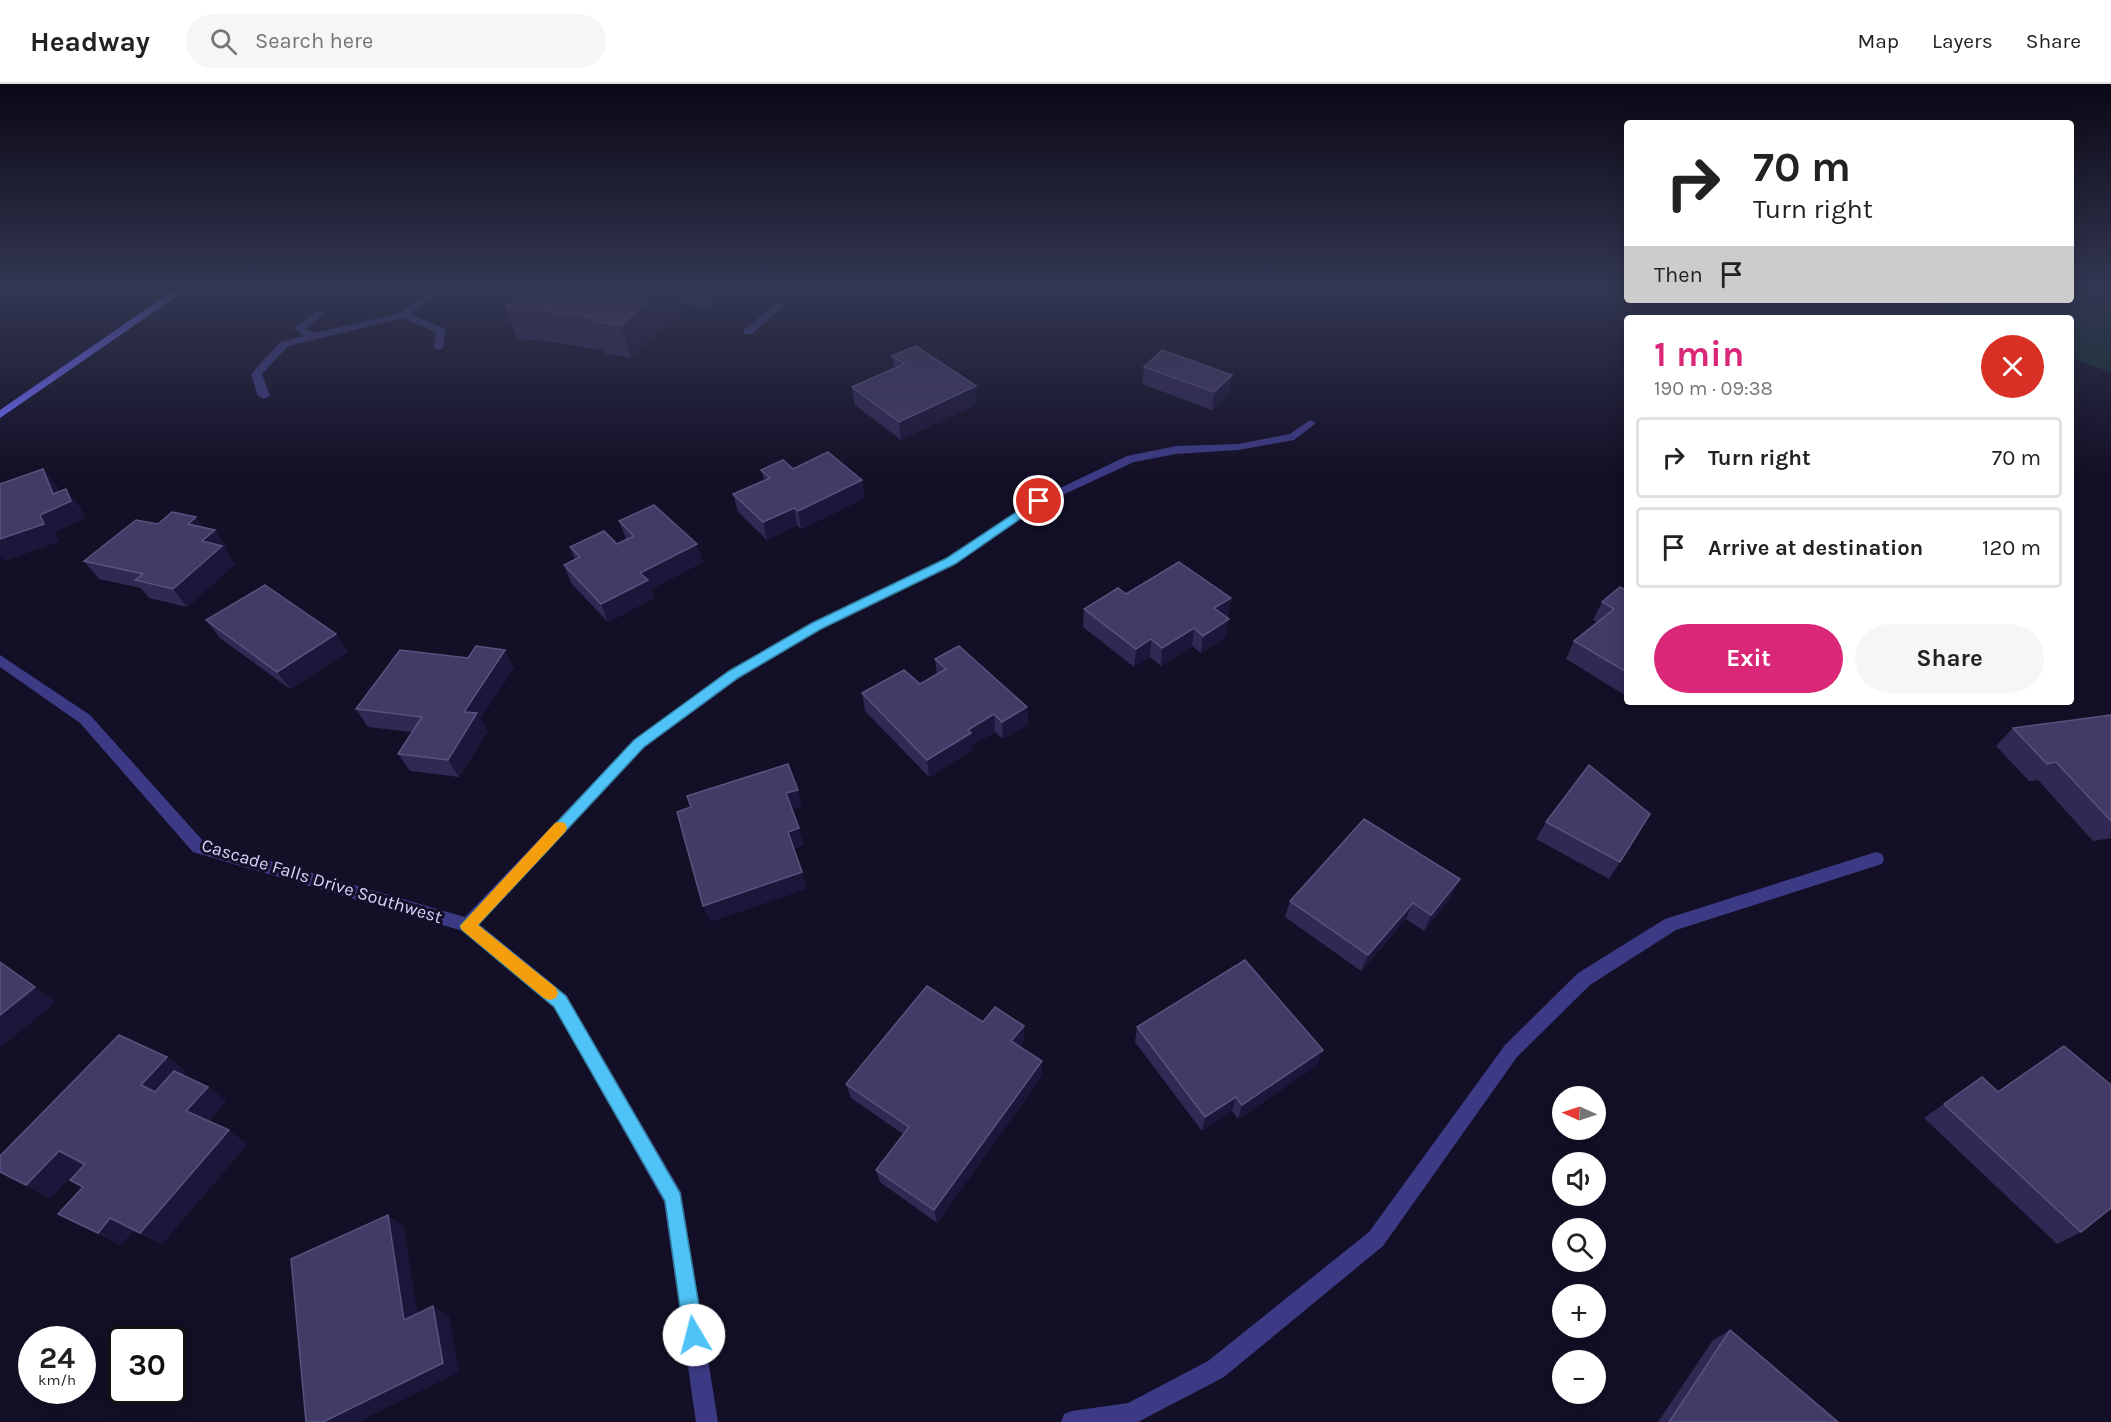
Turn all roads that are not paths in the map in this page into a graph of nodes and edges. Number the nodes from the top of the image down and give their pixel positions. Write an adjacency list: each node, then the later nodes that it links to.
1 (95, 349): 4 (main road)
2 (279, 349): 3 (street)
3 (264, 396)
4 (0, 415)
5 (1310, 423): 8 (street)
6 (0, 660): 8 (street, Cascade Falls Drive Southwest)
7 (1876, 859): 10 (street)
8 (468, 926): 9 (street, Cascade Falls Drive Southwest)
9 (707, 1422)
10 (1072, 1422)

